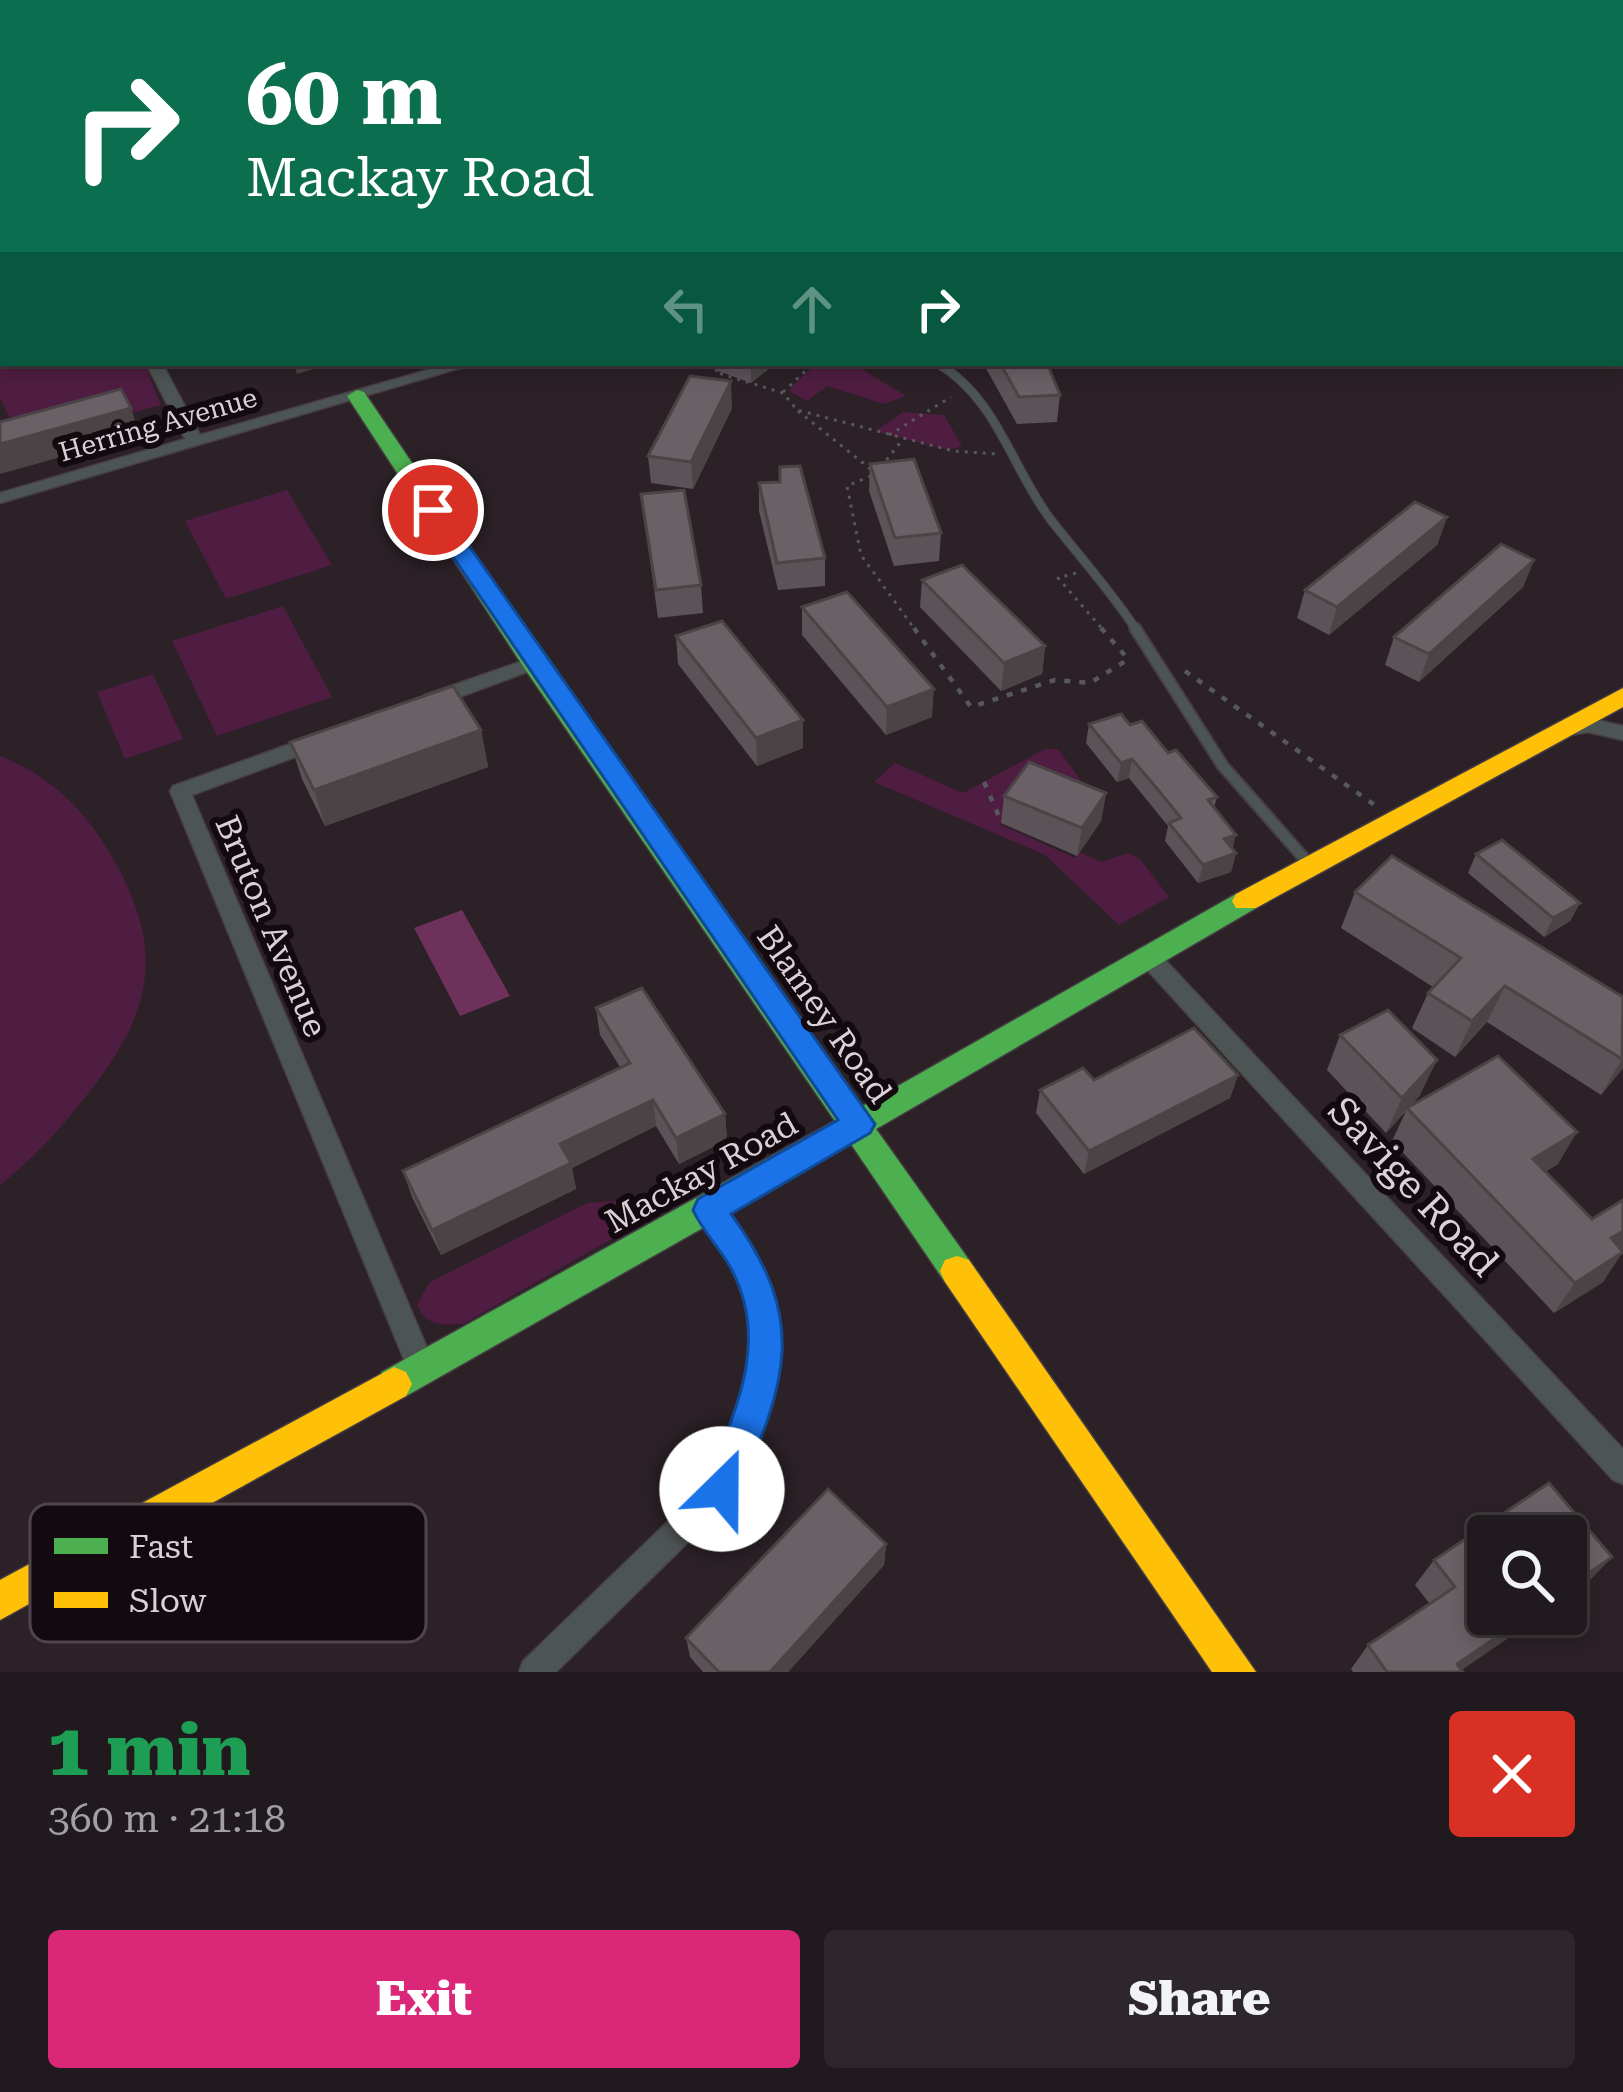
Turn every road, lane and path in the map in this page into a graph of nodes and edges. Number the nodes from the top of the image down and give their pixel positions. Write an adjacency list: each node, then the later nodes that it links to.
1 (156, 366): 12 (street)
2 (459, 366): 8 (street, Herring Avenue)
3 (721, 366): 7 (path)
4 (811, 366): 7 (path)
5 (941, 366): 6 (lane)
6 (968, 386): 10 (path); 13 (lane)
7 (783, 393): 9 (path)
8 (357, 396): 12 (street, Herring Avenue); 19 (street, Blamey Road)
9 (797, 410): 10 (path); 14 (path)
10 (889, 435): 11 (path)
11 (904, 439): 13 (path); 14 (path)
12 (195, 442): 15 (street, Herring Avenue)
13 (1014, 450): 16 (lane)
14 (876, 473): 18 (path)
15 (0, 498)
16 (1092, 567): 17 (lane); 18 (path)
17 (1149, 651): 18 (path); 27 (path); 28 (lane)
18 (1128, 659)
19 (534, 663): 21 (street); 30 (street, Blamey Road)
20 (1623, 697): 22 (street, Mackay Road)
21 (401, 711)
22 (1563, 729): 23 (street); 27 (street, Mackay Road)
23 (1623, 733)
24 (335, 735): 32 (street, Bruton Avenue)
25 (984, 782): 26 (path)
26 (1001, 820)
27 (1396, 820): 28 (street, Mackay Road)
28 (1311, 866): 29 (street, Mackay Road)
29 (1147, 955): 30 (street, Mackay Road); 33 (street, Savige Road)
30 (859, 1124): 31 (street, Mackay Road); 38 (street, Blamey Road)
31 (709, 1210): 32 (street, Mackay Road); 37 (street)
32 (422, 1369): 34 (street, Mackay Road)
33 (1623, 1470)
34 (175, 1504)
35 (30, 1584): 36 (street, Mackay Road)
36 (0, 1600)
37 (534, 1672)
38 (1236, 1672)

